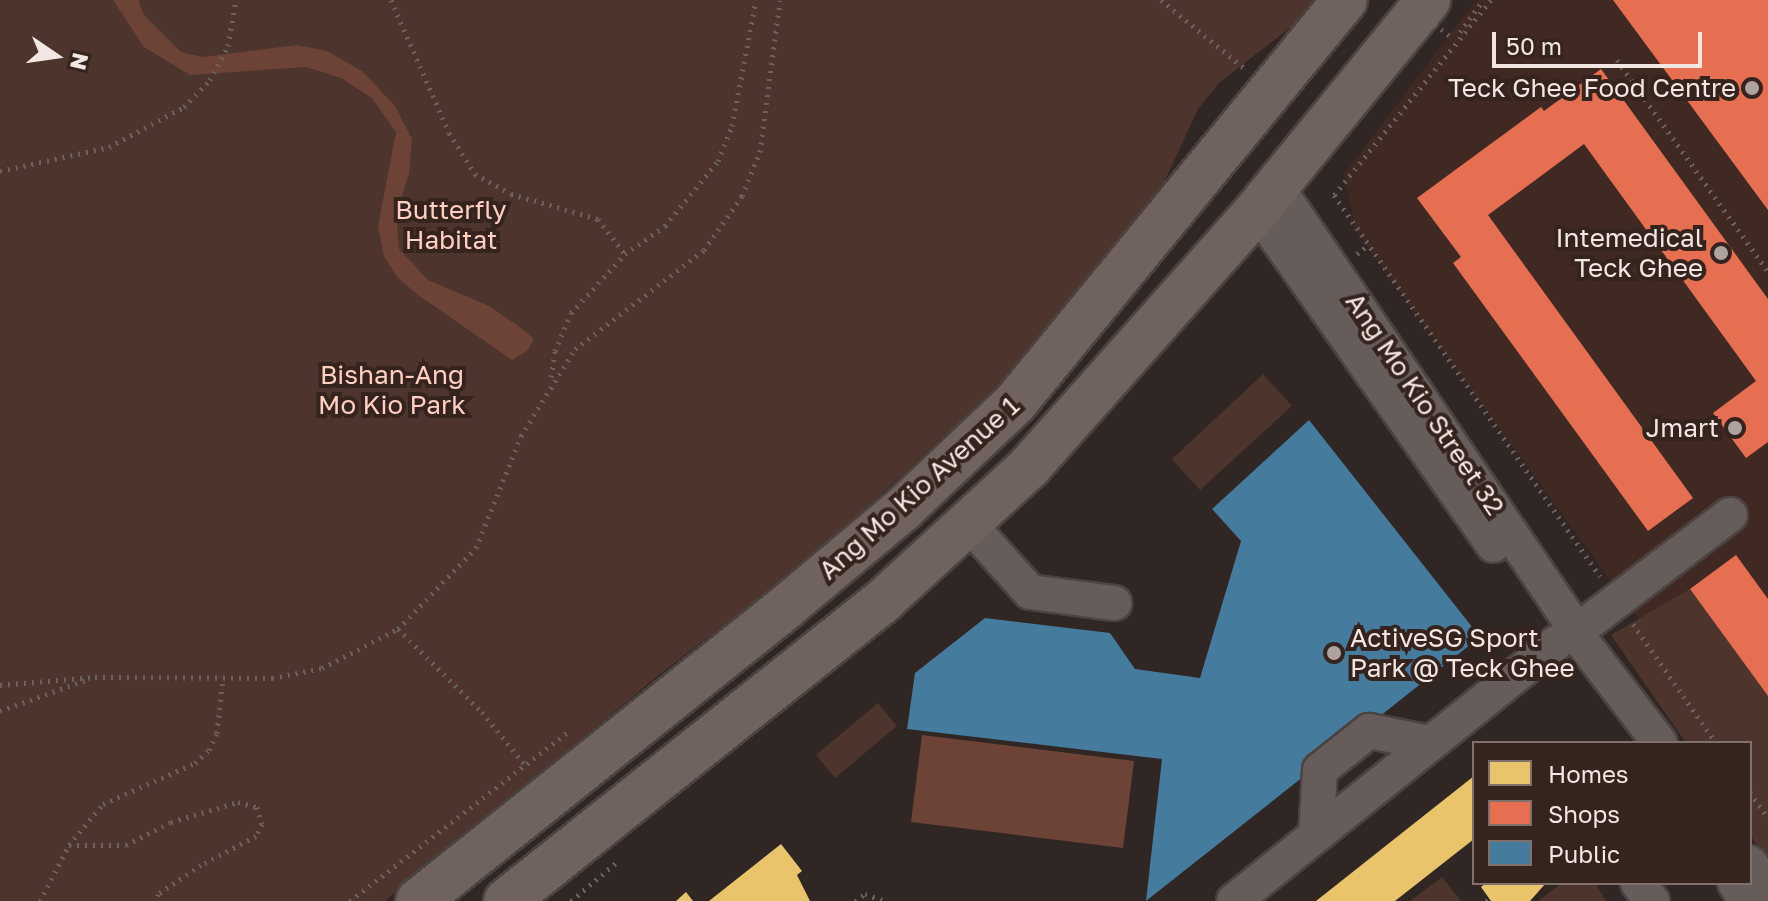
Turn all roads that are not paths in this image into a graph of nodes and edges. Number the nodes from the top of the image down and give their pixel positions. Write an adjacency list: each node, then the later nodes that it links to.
1 (1345, 0): 14 (main road, Ang Mo Kio Avenue 1)
2 (1428, 0): 3 (main road, Ang Mo Kio Avenue 1)
3 (1266, 198): 5 (main road, Ang Mo Kio Avenue 1); 7 (street, Ang Mo Kio Street 32)
4 (1730, 515): 7 (street)
5 (969, 524): 6 (street); 15 (main road, Ang Mo Kio Avenue 1)
6 (1114, 603)
7 (1566, 635): 8 (street, Ang Mo Kio Street 32); 9 (street, Ang Mo Kio Street 32); 10 (street)
8 (1636, 741)
9 (1658, 741)
10 (1430, 743): 11 (street); 11 (street)
11 (1316, 835): 16 (street)
12 (1752, 866): 13 (street)
13 (1768, 889)
14 (418, 901)
15 (506, 901)
16 (1234, 901)

